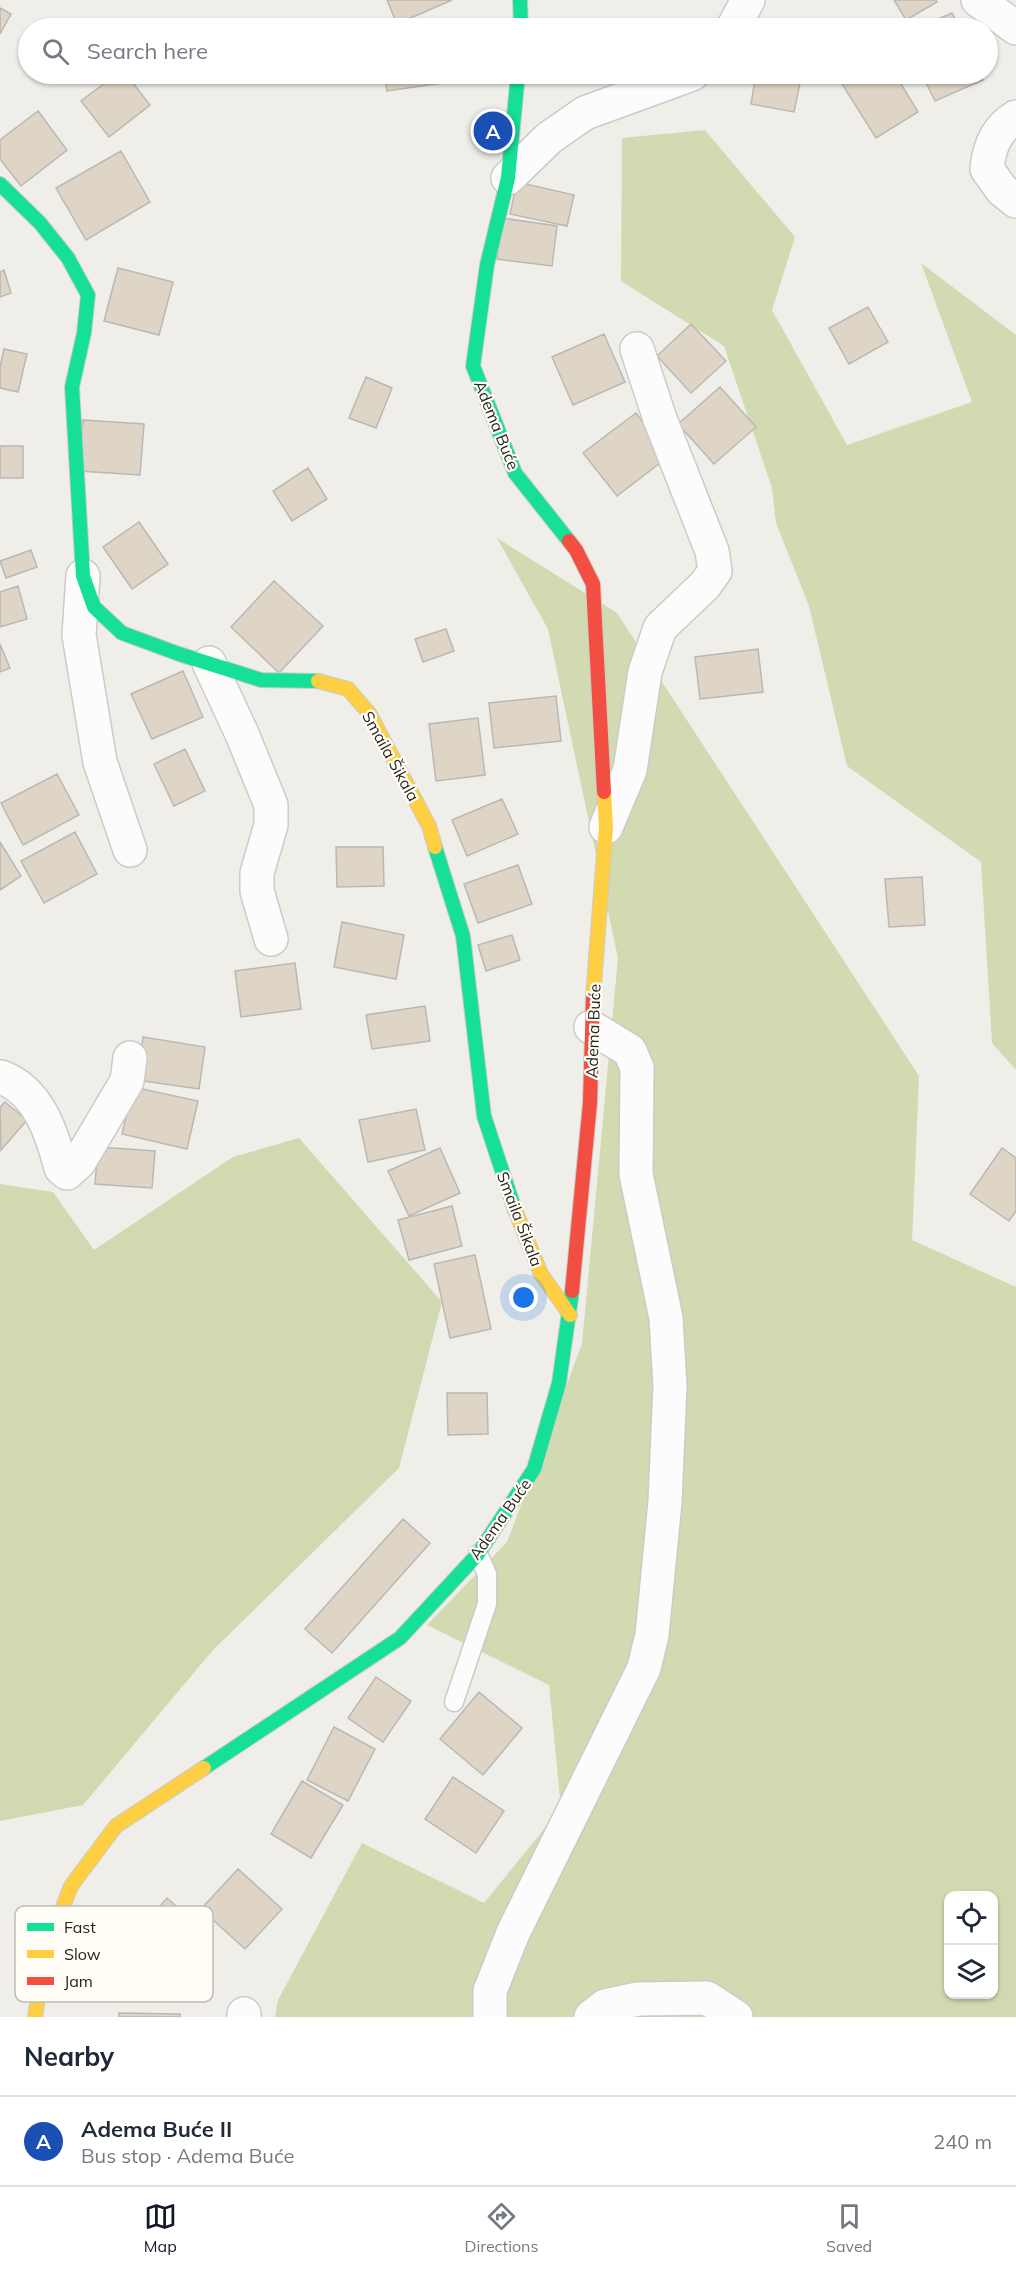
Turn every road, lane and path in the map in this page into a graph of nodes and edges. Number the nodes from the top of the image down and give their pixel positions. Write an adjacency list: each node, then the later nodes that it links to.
1 (520, 0): 4 (street)
2 (748, 0): 5 (street)
3 (978, 0): 6 (street)
4 (521, 18)
5 (738, 18)
6 (1016, 28)
7 (517, 84): 10 (street, Adema Buće)
8 (665, 84): 10 (street)
9 (1016, 117): 12 (street)
10 (508, 178): 16 (street, Adema Buće)
11 (0, 184): 14 (street, Smaila Šikala)
12 (1016, 201)
13 (637, 349): 16 (street, Adema Buće)
14 (83, 576): 15 (street, Smaila Šikala); 17 (street)
15 (209, 663): 18 (street); 22 (street, Smaila Šikala)
16 (606, 827): 19 (street, Adema Buće)
17 (130, 850)
18 (271, 939)
19 (591, 1027): 22 (street, Adema Buće); 28 (street)
20 (130, 1058): 21 (street)
21 (0, 1077)
22 (570, 1316): 23 (street, Adema Buće)
23 (478, 1554): 24 (lane); 25 (street, Adema Buće)
24 (454, 1702)
25 (63, 1906)
26 (37, 2002): 27 (street, Adema Buće)
27 (35, 2017)
28 (490, 2017)
29 (591, 2017): 30 (street)
30 (736, 2017)

